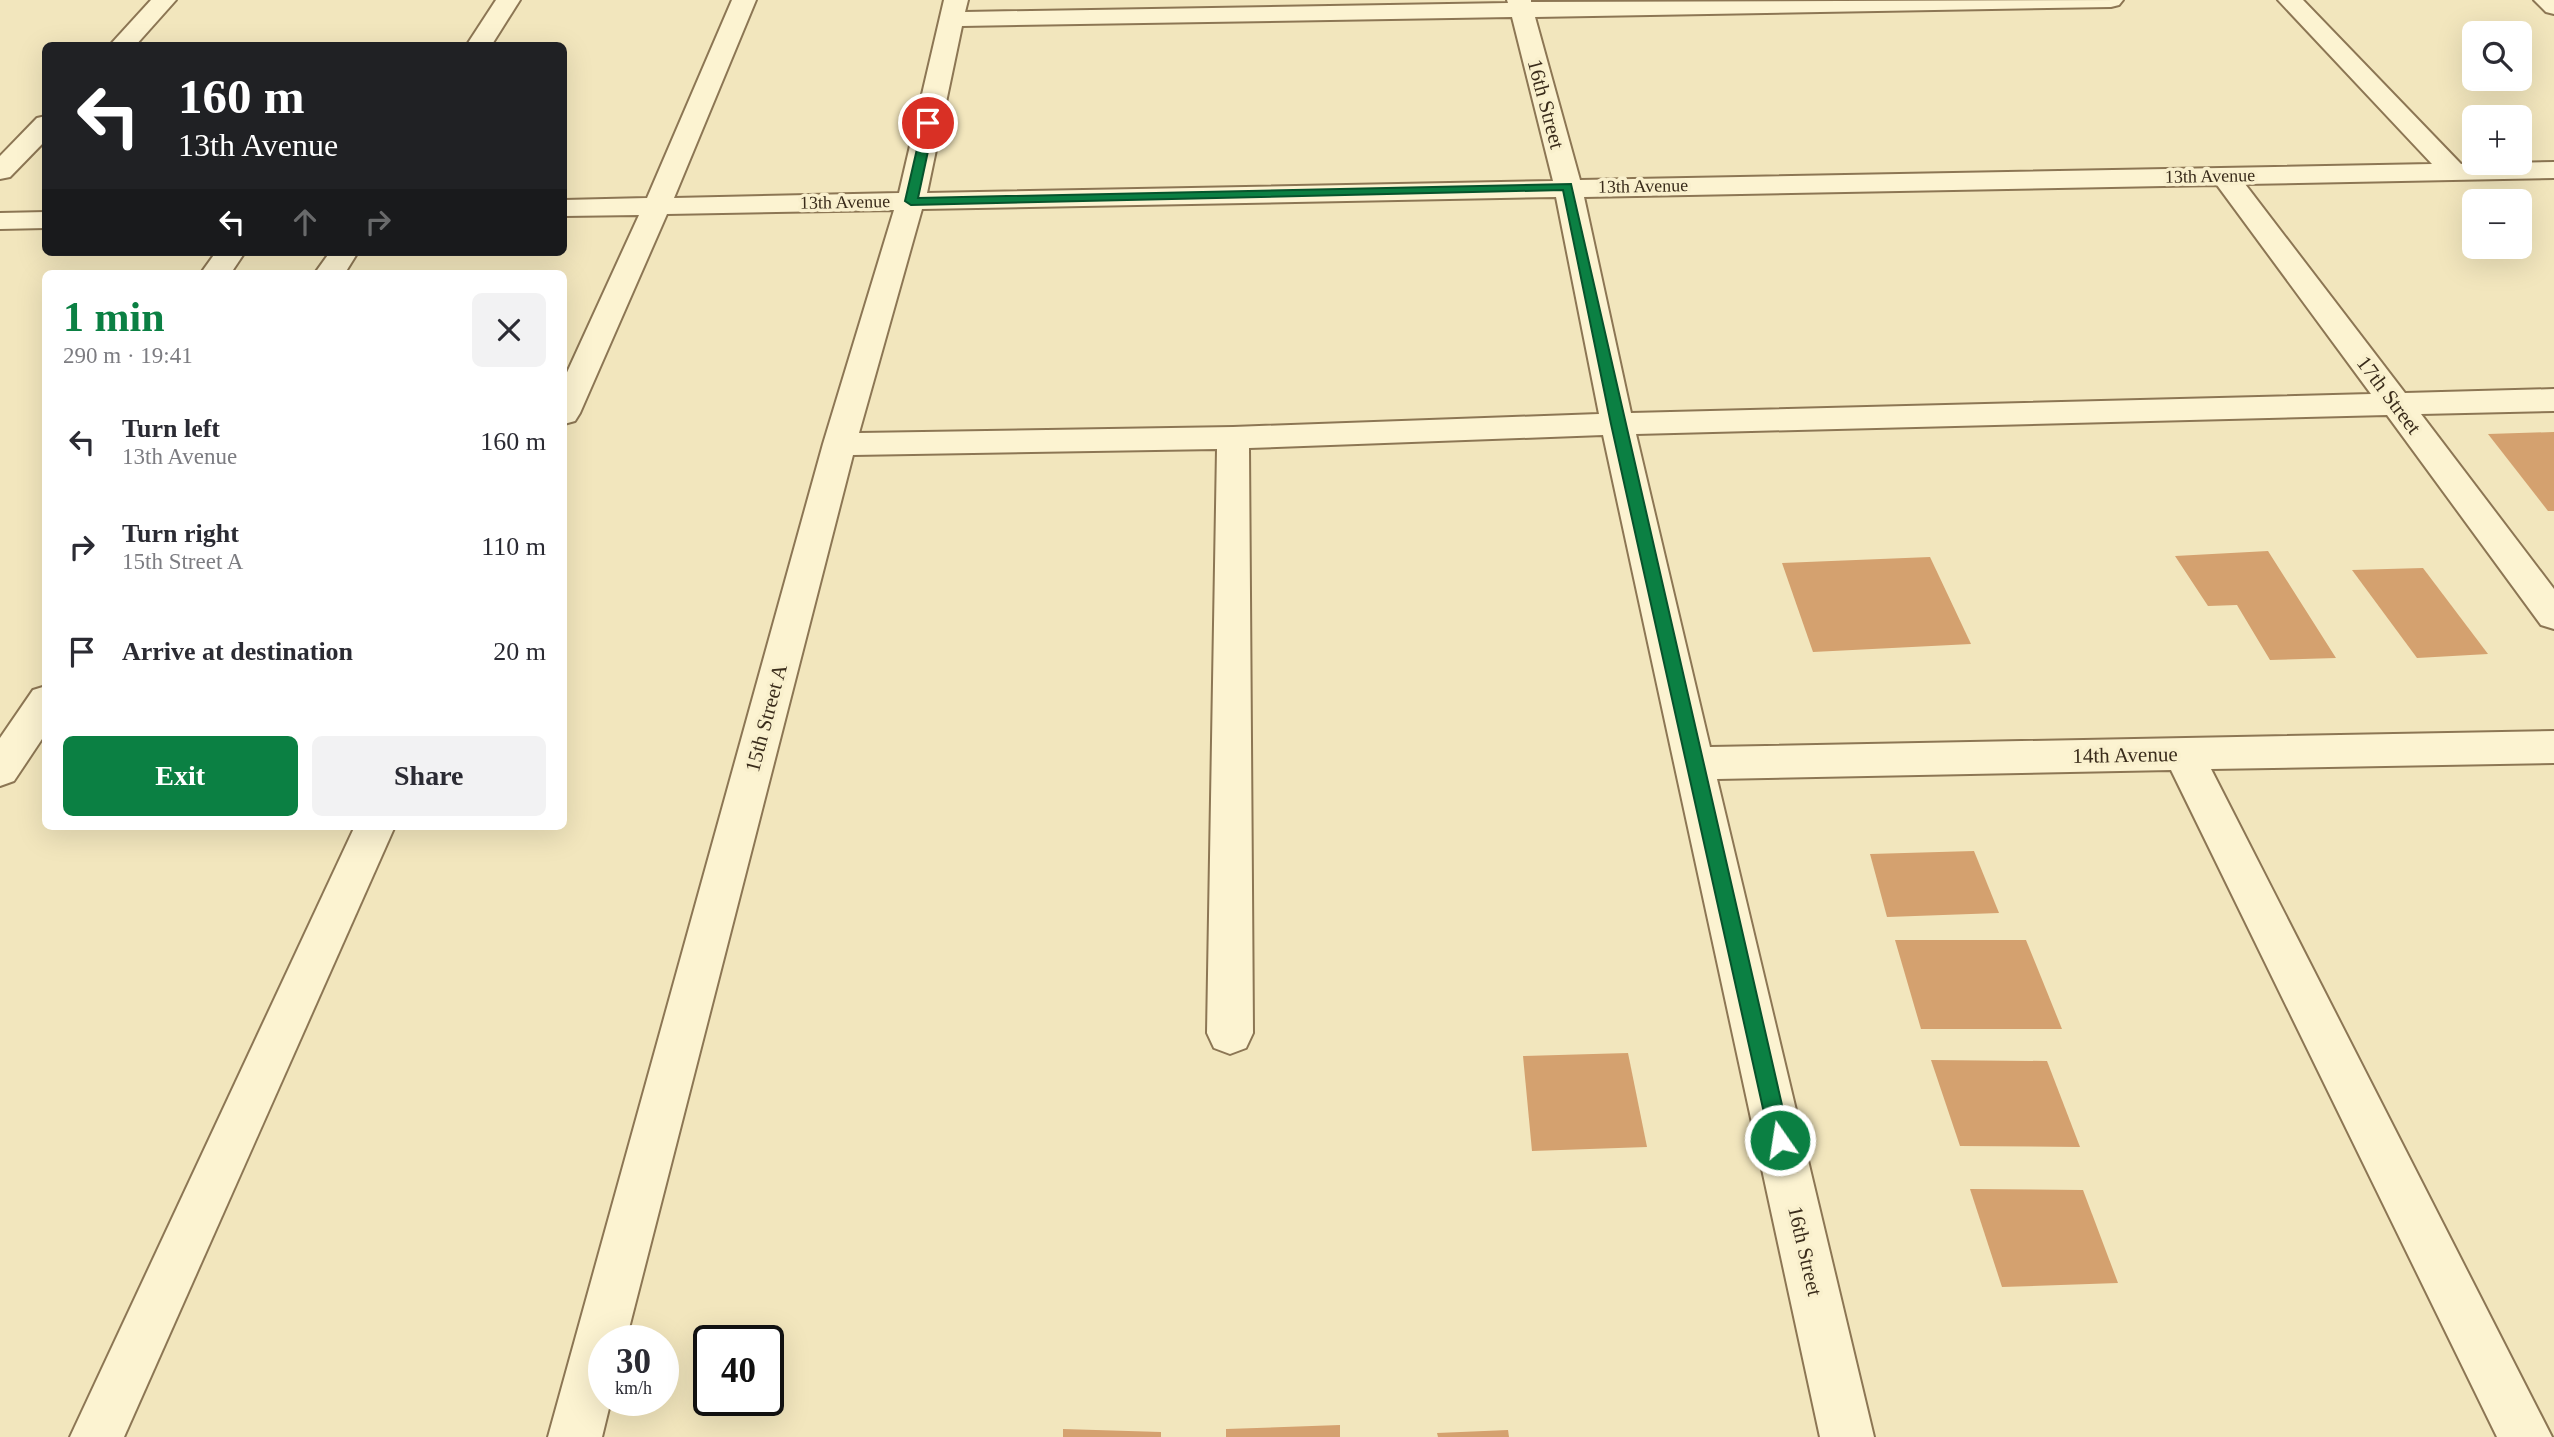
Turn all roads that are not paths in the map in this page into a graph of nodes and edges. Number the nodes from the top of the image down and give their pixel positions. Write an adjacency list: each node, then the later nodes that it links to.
1 (164, 0): 10 (street)
2 (508, 0): 11 (street)
3 (744, 0): 19 (street)
4 (2112, 0): 7 (street)
5 (2290, 0): 15 (street)
6 (2546, 0): 8 (street)
7 (1520, 5): 9 (street); 17 (street, 16th Street)
8 (2554, 7)
9 (954, 10): 18 (street, 15th Street A)
10 (125, 42)
11 (481, 42)
12 (42, 128): 14 (street)
13 (2554, 170): 15 (street, 13th Avenue)
14 (0, 171)
15 (2455, 172): 16 (street, 13th Avenue)
16 (2224, 175): 17 (street, 13th Avenue); 24 (street, 17th Street)
17 (1567, 187): 18 (street, 13th Avenue); 26 (street, 16th Street)
18 (911, 201): 19 (street, 13th Avenue); 28 (street, 15th Street A)
19 (657, 206): 20 (street, 13th Avenue); 25 (street)
20 (567, 208)
21 (42, 220): 22 (street)
22 (0, 221)
23 (2554, 400): 24 (street)
24 (2396, 404): 26 (street); 29 (street, 17th Street)
25 (567, 405)
26 (1617, 424): 27 (street); 33 (street, 16th Street)
27 (1233, 438): 28 (street); 36 (street)
28 (839, 444): 38 (street, 15th Street A)
29 (2554, 615)
30 (42, 707): 34 (street)
31 (2554, 747): 32 (street, 14th Avenue)
32 (2183, 754): 33 (street, 14th Avenue); 40 (street)
33 (1695, 762): 39 (street, 16th Street)
34 (0, 770)
35 (373, 830): 37 (street)
36 (1230, 1033)
37 (97, 1437)
38 (575, 1437)
39 (1847, 1437)
40 (2525, 1437)

